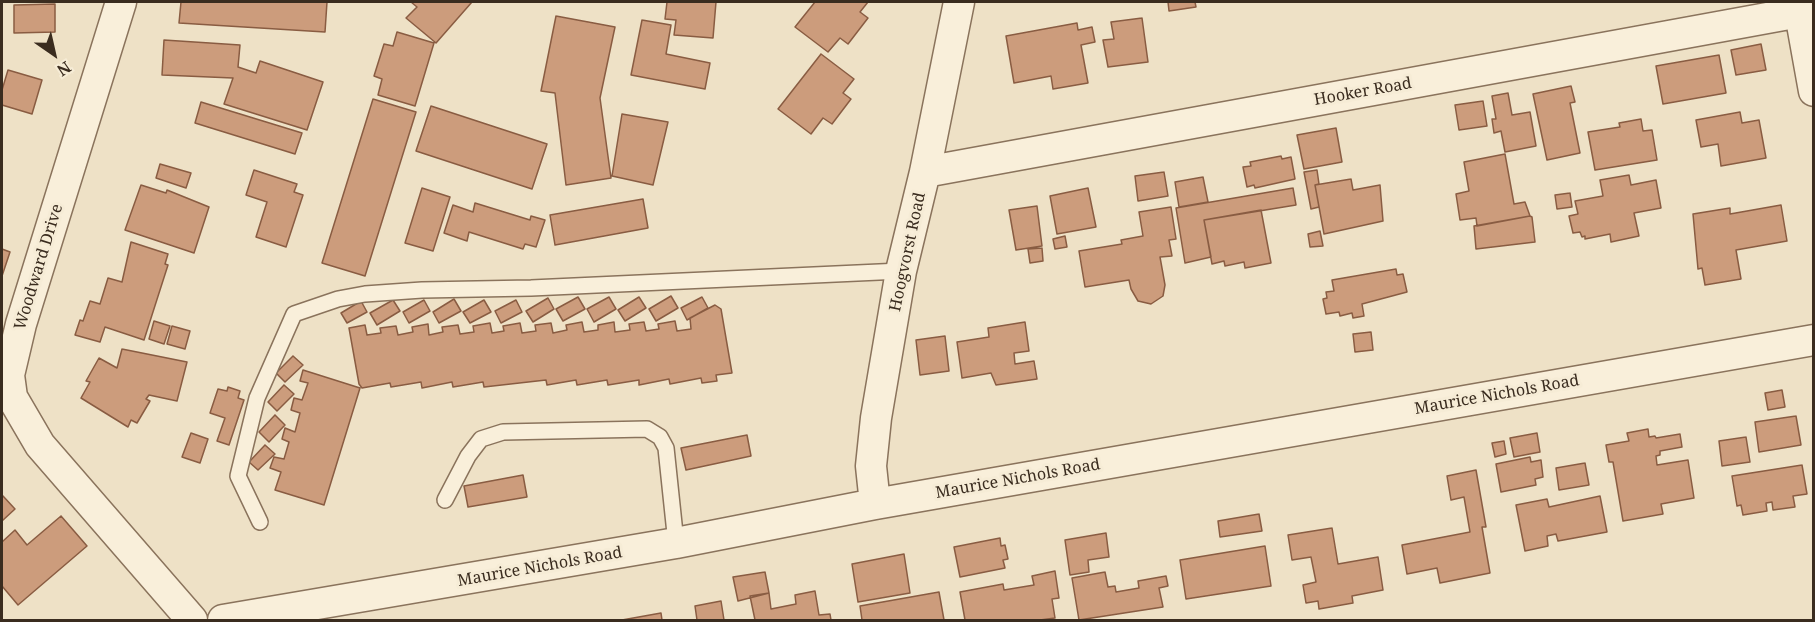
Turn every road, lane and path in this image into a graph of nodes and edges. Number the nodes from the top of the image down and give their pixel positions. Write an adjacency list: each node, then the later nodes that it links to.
1 (121, 2): 13 (street, Woodward Drive)
2 (959, 2): 5 (street, Hoogvorst Road)
3 (1799, 7): 4 (street); 5 (street, Hooker Road)
4 (1814, 91)
5 (926, 172): 6 (street, Hoogvorst Road)
6 (901, 271): 9 (street, Hoogvorst Road); 10 (lane)
7 (1814, 340): 9 (street, Maurice Nichols Road)
8 (445, 500): 11 (lane)
9 (875, 504): 11 (street, Maurice Nichols Road)
10 (261, 522)
11 (676, 543): 12 (street, Maurice Nichols Road)
12 (269, 616): 14 (street, Maurice Nichols Road)
13 (192, 621)
14 (222, 621)

